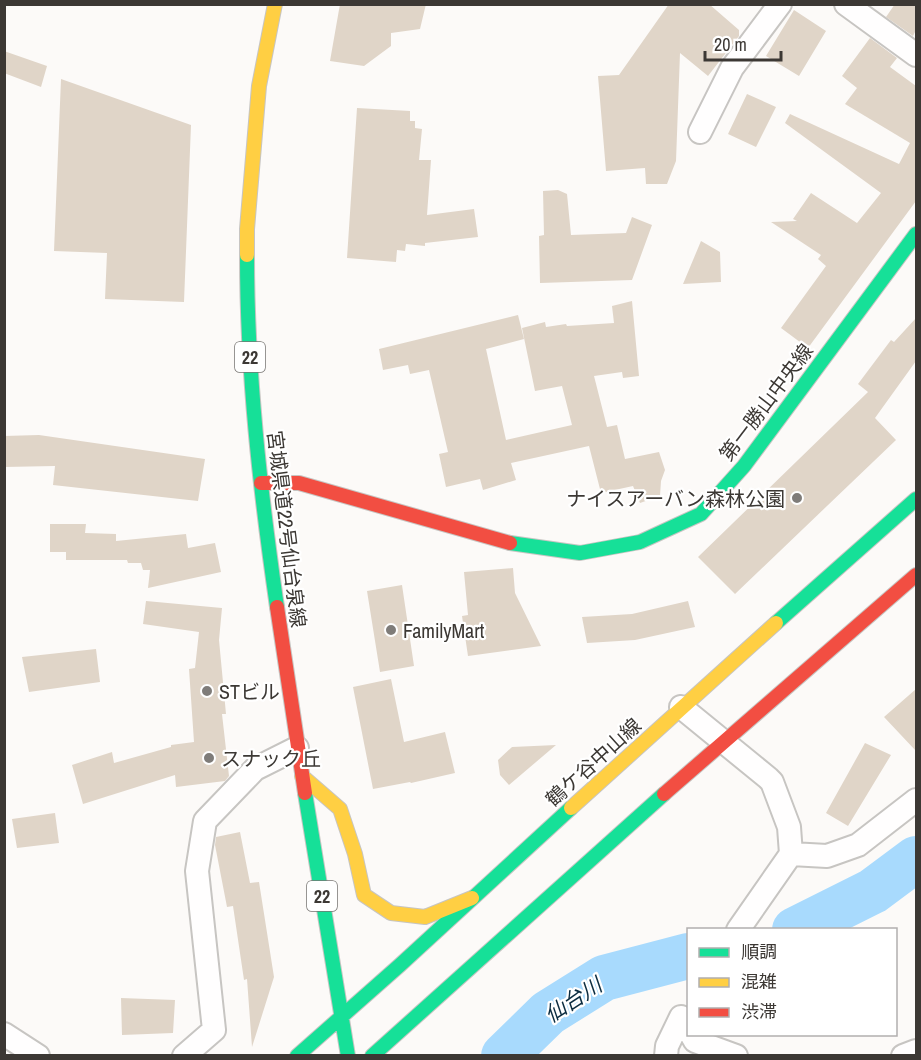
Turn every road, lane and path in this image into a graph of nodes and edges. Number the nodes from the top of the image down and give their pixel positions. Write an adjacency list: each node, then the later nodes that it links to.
1 (275, 4): 7 (street, 宮城県道22号仙台泉線 / 22)
2 (780, 4): 5 (street)
3 (846, 4): 4 (street)
4 (916, 56)
5 (700, 132)
6 (916, 234): 7 (street, 第一勝山中央線)
7 (261, 483): 12 (street, 宮城県道22号仙台泉線 / 22)
8 (916, 499): 10 (street, 鶴ケ谷中山線)
9 (916, 575): 11 (street)
10 (681, 707): 11 (street); 16 (street, 鶴ケ谷中山線)
11 (722, 742): 15 (street); 27 (street)
12 (297, 748): 13 (street, 宮城県道22号仙台泉線 / 22); 24 (street)
13 (302, 776): 16 (street); 18 (street, 宮城県道22号仙台泉線 / 22)
14 (916, 800): 15 (street)
15 (791, 854): 17 (street)
16 (472, 898): 18 (street, 鶴ケ谷中山線)
17 (739, 928)
18 (342, 1015): 25 (street, 鶴ケ谷中山線); 26 (street, 宮城県道22号仙台泉線 / 22)
19 (687, 1020): 28 (street)
20 (4, 1034): 23 (street)
21 (693, 1036): 29 (street)
22 (916, 1051): 30 (street)
23 (38, 1056)
24 (183, 1056)
25 (297, 1056)
26 (348, 1056)
27 (372, 1056)
28 (666, 1056)
29 (736, 1056)
30 (903, 1056)

